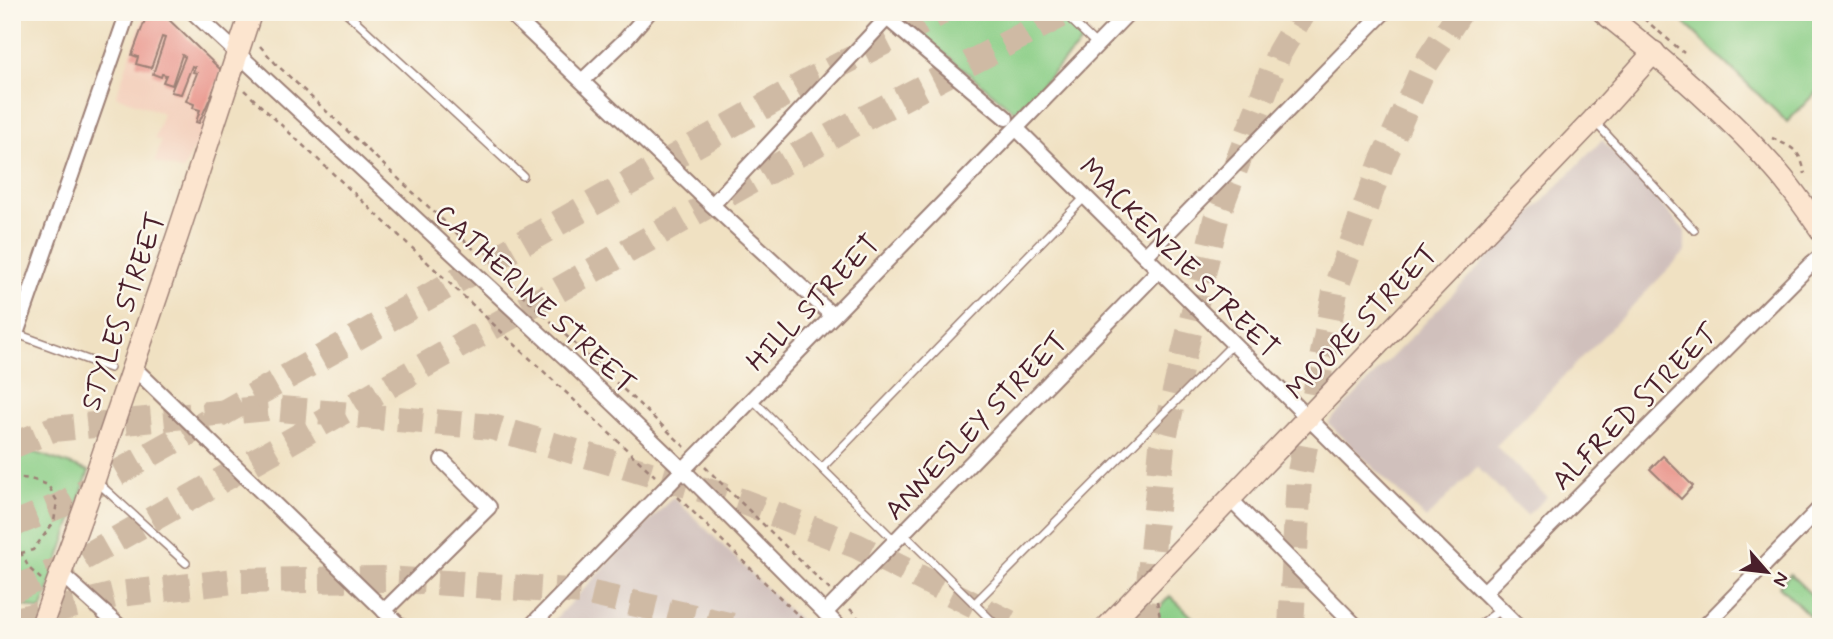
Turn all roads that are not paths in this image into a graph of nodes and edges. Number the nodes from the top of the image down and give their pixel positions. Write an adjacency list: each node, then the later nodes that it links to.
1 (128, 12): 27 (street)
2 (193, 12): 14 (street, CATHERINE STREET)
3 (251, 12): 14 (main road, STYLES STREET)
4 (346, 12): 18 (lane)
5 (509, 12): 15 (street)
6 (649, 12): 15 (street)
7 (1063, 12): 12 (lane)
8 (1129, 12): 12 (street, HILL STREET)
9 (1384, 12): 23 (street)
10 (1603, 12): 13 (main road)
11 (883, 15): 17 (street, MACKENZIE STREET); 20 (street)
12 (1097, 45): 17 (street, HILL STREET)
13 (1654, 52): 16 (main road, MOORE STREET); 22 (main road)
14 (237, 54): 30 (main road, STYLES STREET); 35 (street, CATHERINE STREET)
15 (582, 81): 20 (street)
16 (1593, 120): 21 (lane); 32 (main road, MOORE STREET)
17 (1011, 123): 19 (street, MACKENZIE STREET); 26 (street, HILL STREET)
18 (523, 176)
19 (1085, 197): 23 (street, MACKENZIE STREET); 34 (lane)
20 (712, 205): 26 (street)
21 (1694, 230)
22 (1821, 230)
23 (1144, 256): 25 (street, MACKENZIE STREET)
24 (1821, 257): 42 (street, ALFRED STREET)
25 (1159, 270): 28 (street, MACKENZIE STREET); 39 (street, ANNESLEY STREET)
26 (833, 316): 31 (street, HILL STREET)
27 (14, 336): 29 (lane)
28 (1233, 344): 32 (street, MACKENZIE STREET); 43 (lane)
29 (110, 368)
30 (133, 368): 36 (main road, STYLES STREET); 45 (street)
31 (752, 399): 34 (lane); 35 (street, HILL STREET)
32 (1307, 418): 37 (main road, MOORE STREET); 42 (street, MACKENZIE STREET)
33 (442, 460): 45 (street)
34 (822, 468): 39 (lane)
35 (683, 470): 46 (street, CATHERINE STREET); 50 (street, HILL STREET)
36 (94, 478): 40 (lane); 41 (main road, STYLES STREET)
37 (1230, 499): 53 (main road, MOORE STREET); 54 (street)
38 (1821, 507): 57 (street)
39 (899, 537): 43 (lane); 46 (street, ANNESLEY STREET)
40 (186, 563)
41 (54, 578): 47 (main road, STYLES STREET); 48 (street)
42 (1484, 592): 44 (street, MACKENZIE STREET)
43 (975, 603): 52 (lane)
44 (1501, 609): 55 (lane); 56 (street, MACKENZIE STREET)
45 (384, 611): 49 (street)
46 (825, 613): 51 (street, CATHERINE STREET)
47 (41, 627)
48 (120, 627)
49 (401, 627)
50 (530, 627)
51 (839, 627)
52 (998, 627)
53 (1107, 627)
54 (1357, 627)
55 (1477, 627)
56 (1519, 627)
57 (1704, 627)

